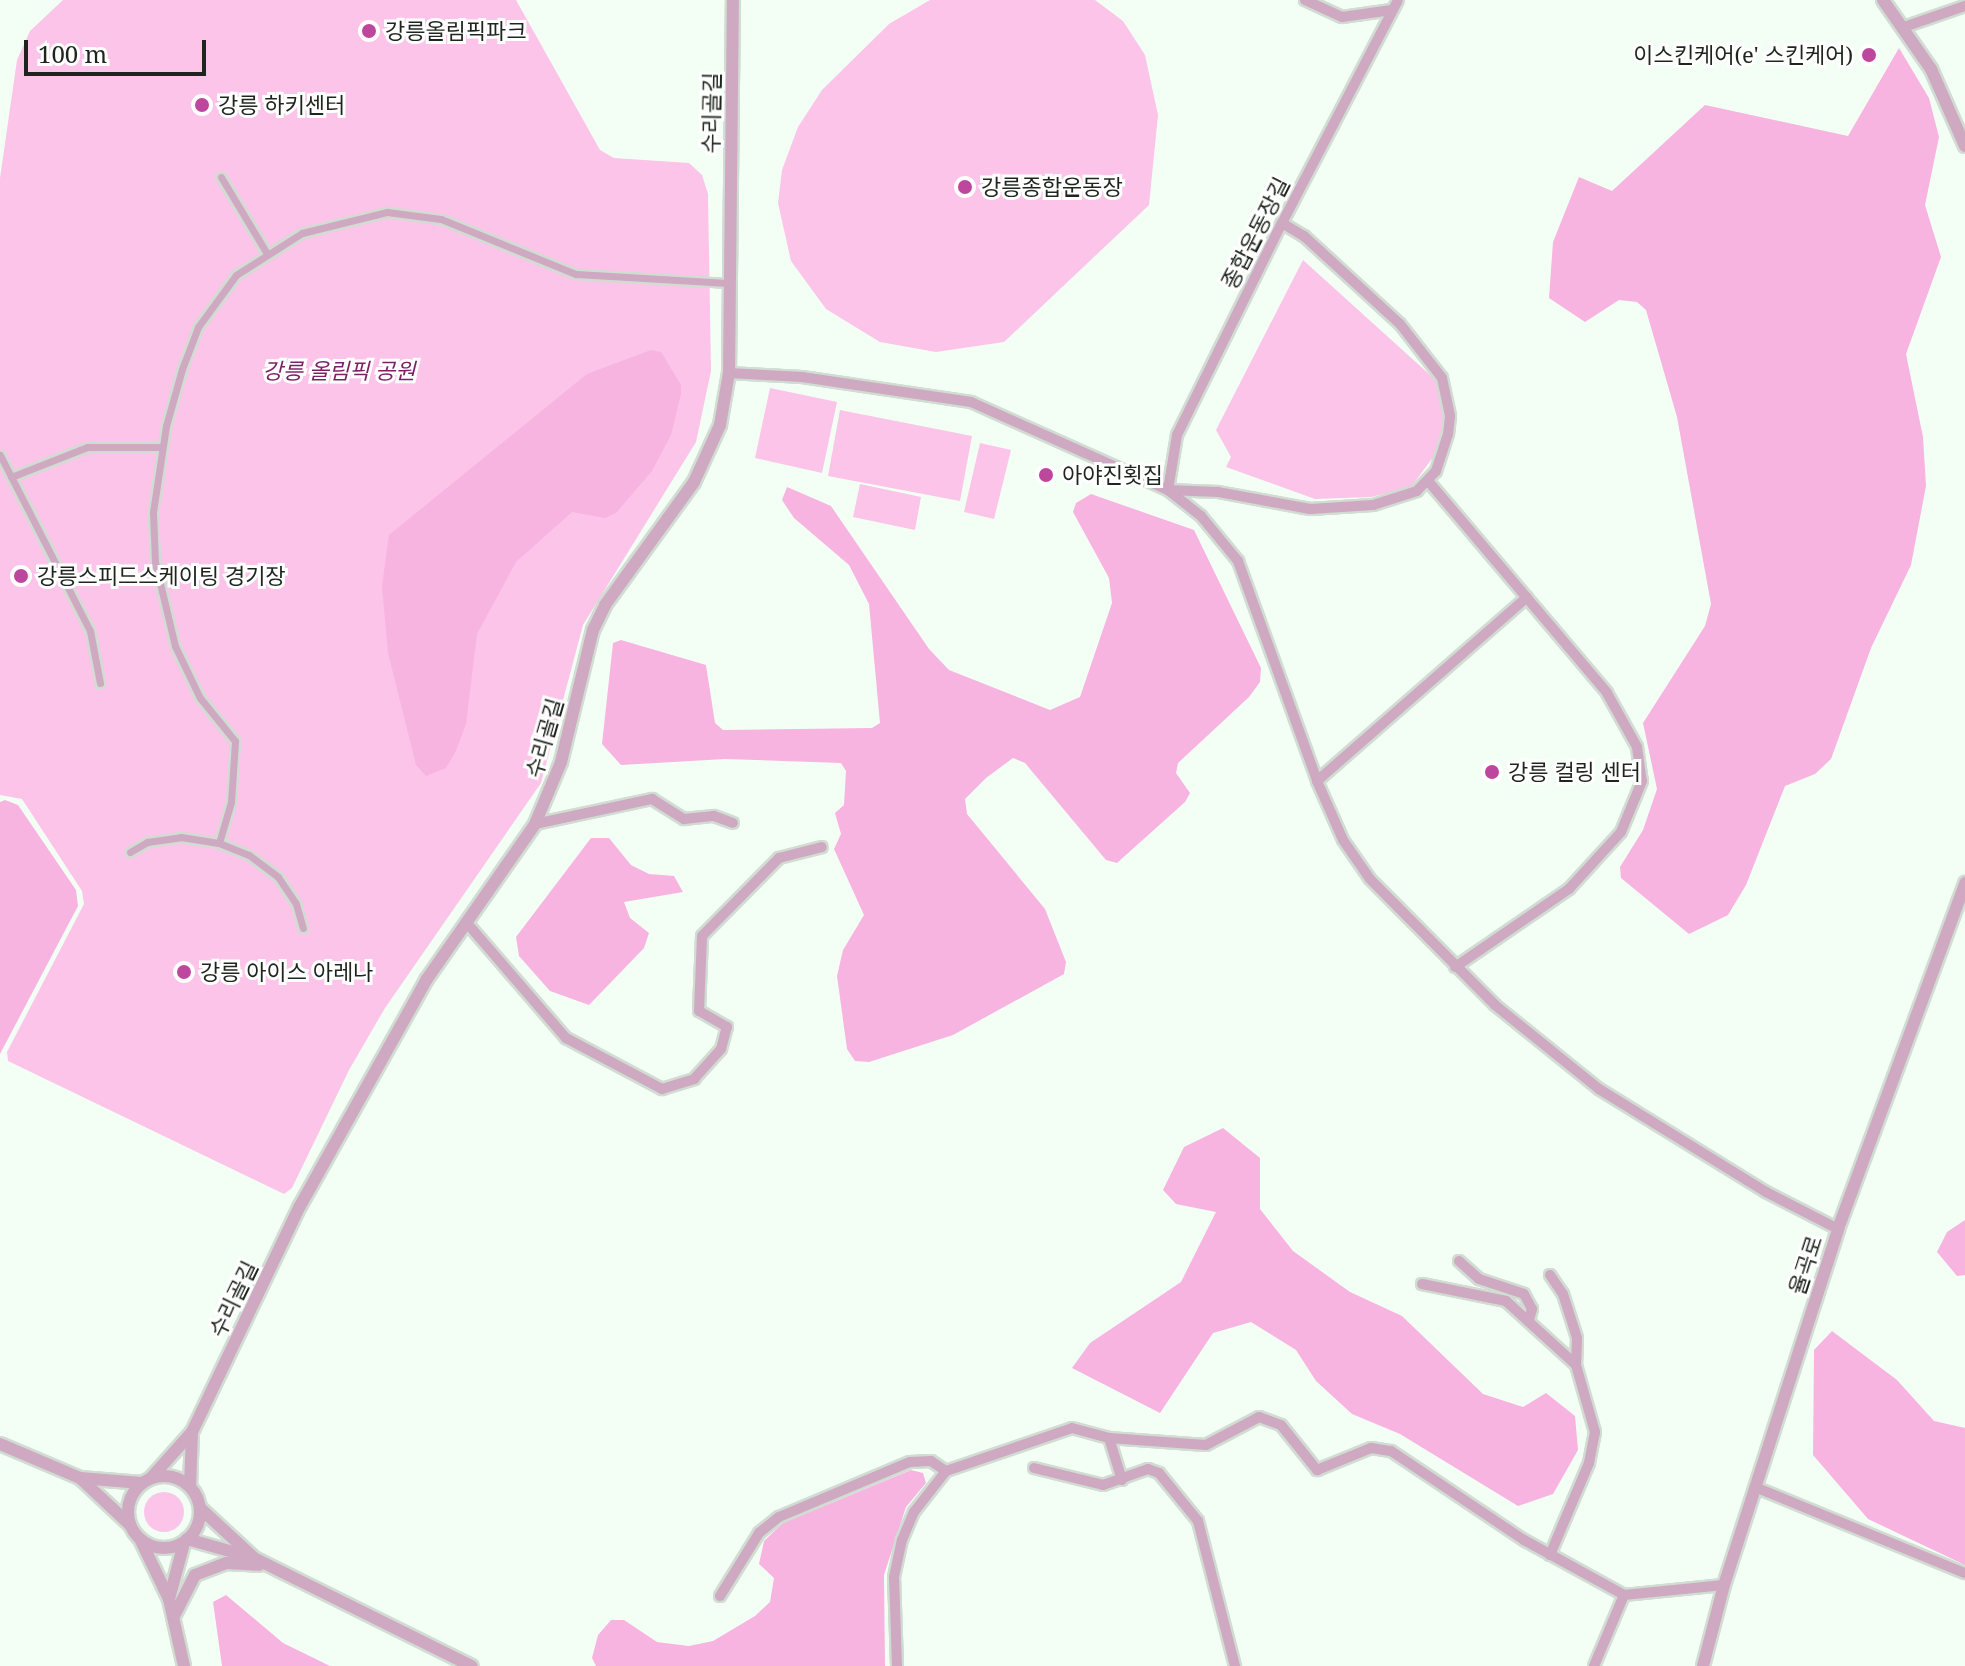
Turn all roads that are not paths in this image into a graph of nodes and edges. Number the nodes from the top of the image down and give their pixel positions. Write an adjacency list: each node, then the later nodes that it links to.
1 (733, 0): 11 (street, 수리골길)
2 (1305, 0): 4 (street)
3 (1883, 0): 6 (street)
4 (1395, 5): 9 (street, 종합운동장길)
5 (1965, 6): 6 (street)
6 (1904, 27): 7 (street)
7 (1965, 146)
8 (221, 177): 10 (street)
9 (1282, 223): 16 (street); 17 (street, 종합운동장길)
10 (266, 252): 11 (street); 13 (street)
11 (729, 283): 12 (street, 수리골길)
12 (729, 373): 17 (street); 22 (street, 수리골길)
13 (162, 447): 15 (street); 23 (street)
14 (0, 455): 15 (street)
15 (11, 477): 19 (street)
16 (1429, 482): 17 (street); 18 (street)
17 (1168, 490): 20 (street)
18 (1527, 597): 20 (street); 29 (street)
19 (100, 683)
20 (1317, 781): 29 (street)
21 (733, 823): 22 (street)
22 (535, 824): 27 (street, 수리골길)
23 (219, 843): 25 (street); 28 (street)
24 (822, 847): 27 (street)
25 (130, 852)
26 (1965, 883): 30 (street, 율곡로)
27 (467, 923): 36 (street, 수리골길)
28 (303, 928)
29 (1455, 967): 30 (street)
30 (1844, 1231): 45 (street, 율곡로)
31 (1459, 1261): 34 (street)
32 (1550, 1275): 35 (street)
33 (1422, 1284): 34 (street)
34 (1529, 1320): 35 (street)
35 (1576, 1365): 50 (street)
36 (192, 1432): 42 (street, 수리골길); 44 (street, 수리골길)
37 (1109, 1438): 40 (street); 43 (street); 50 (street)
38 (0, 1444): 41 (street)
39 (1034, 1468): 43 (street)
40 (946, 1471): 56 (street); 61 (street)
41 (80, 1478): 42 (street); 47 (street)
42 (146, 1480): 44 (street); 47 (street)
43 (1122, 1480): 62 (street)
44 (190, 1487): 46 (street)
45 (1755, 1487): 53 (street); 54 (street, 율곡로)
46 (200, 1508): 49 (street); 51 (street)
47 (130, 1525): 48 (street)
48 (141, 1541): 49 (street); 57 (street)
49 (186, 1541): 51 (street); 57 (street)
50 (1550, 1555): 55 (street)
51 (254, 1558): 52 (street)
52 (270, 1566): 58 (street); 60 (street)
53 (1965, 1573)
54 (1724, 1585): 55 (street); 64 (street, 율곡로)
55 (1624, 1595): 63 (street)
56 (720, 1596)
57 (169, 1599): 58 (street)
58 (173, 1619): 59 (street)
59 (184, 1666)
60 (472, 1666)
61 (897, 1666)
62 (1235, 1666)
63 (1594, 1666)
64 (1703, 1666)

